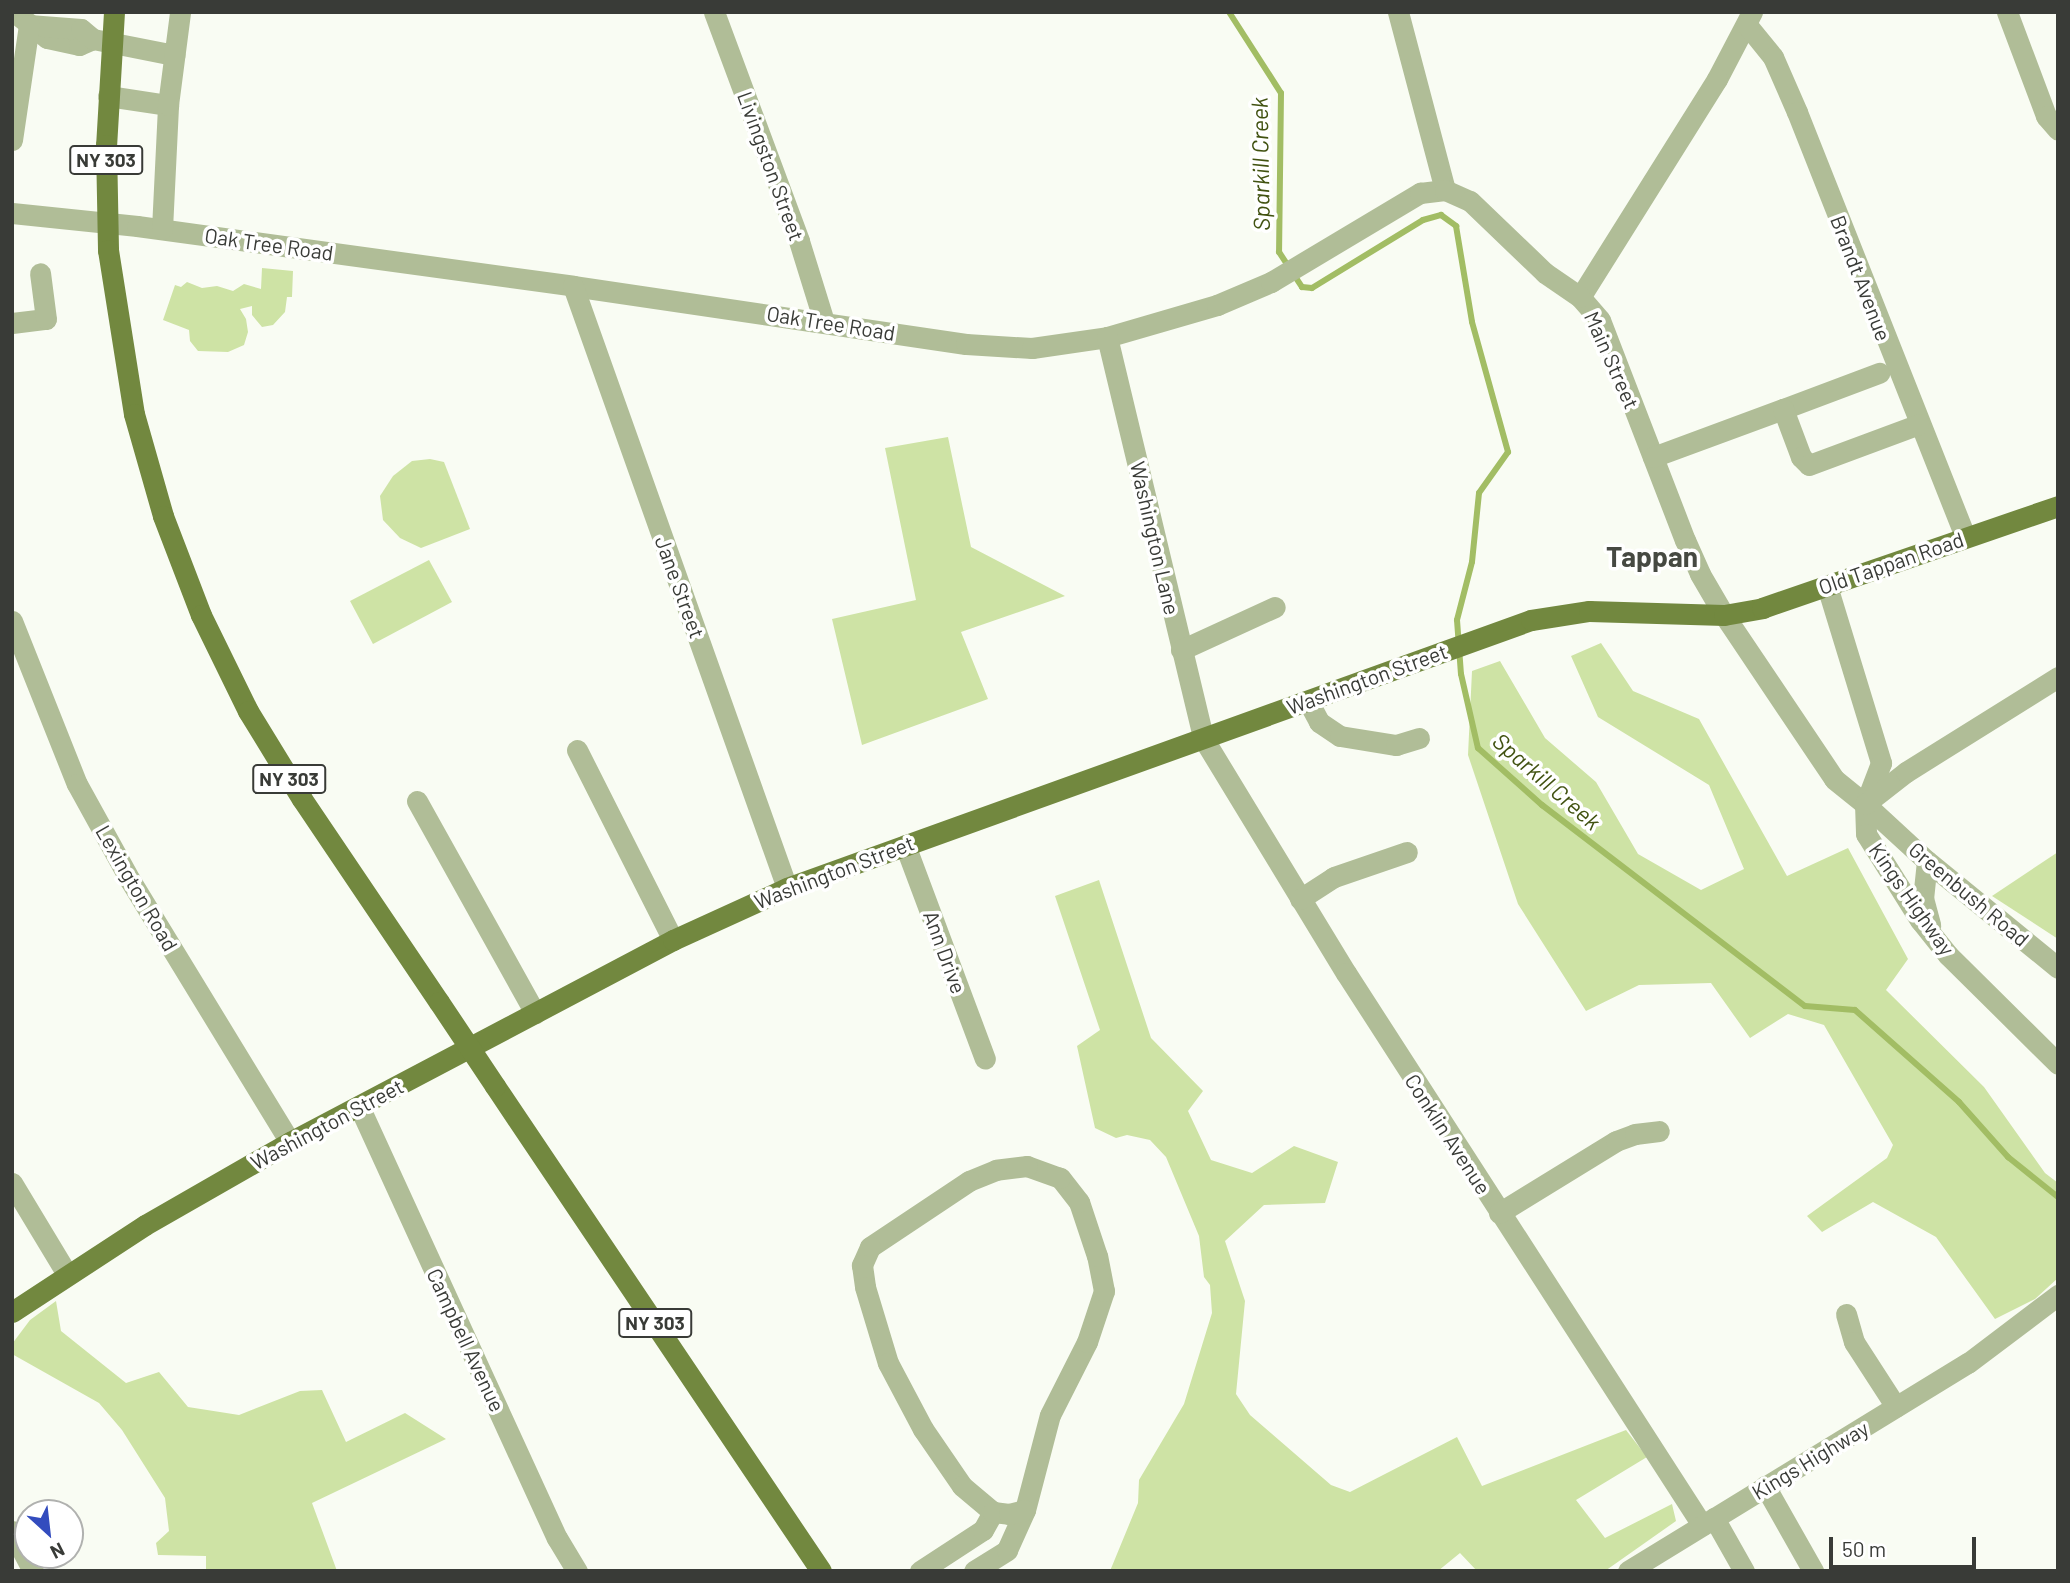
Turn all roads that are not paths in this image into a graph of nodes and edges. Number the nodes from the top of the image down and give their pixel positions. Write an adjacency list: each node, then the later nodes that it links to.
1 (114, 12): 8 (main road, NY 303)
2 (180, 12): 9 (street)
3 (714, 12): 21 (street, Livingston Street)
4 (1398, 12): 14 (street)
5 (2007, 12): 12 (street)
6 (18, 19): 8 (street); 13 (street)
7 (1750, 19): 20 (street, Main Street); 26 (street, Brandt Avenue)
8 (102, 40): 9 (street); 10 (main road, NY 303)
9 (174, 55): 11 (street)
10 (108, 96): 11 (street); 16 (main road, NY 303)
11 (169, 105): 17 (street)
12 (2058, 130)
13 (12, 140)
14 (1445, 190): 20 (street); 23 (street, Oak Tree Road)
15 (12, 213): 16 (street, Oak Tree Road)
16 (106, 223): 17 (street, Oak Tree Road); 70 (main road, NY 303, bridge)
17 (162, 229): 19 (street, Oak Tree Road)
18 (40, 272): 22 (street)
19 (573, 286): 21 (street, Oak Tree Road); 45 (street, Jane Street)
20 (1580, 298): 27 (street, Main Street)
21 (824, 322): 23 (street, Oak Tree Road)
22 (12, 323)
23 (1107, 337): 34 (street, Washington Lane)
24 (1879, 373): 25 (street)
25 (1783, 409): 26 (street); 27 (street)
26 (1919, 424): 29 (street, Brandt Avenue)
27 (1653, 457): 32 (street, Main Street)
28 (2058, 506): 29 (main road, Old Tappan Road)
29 (1965, 537): 30 (main road, Old Tappan Road)
30 (1827, 586): 32 (main road, Old Tappan Road); 41 (street)
31 (1275, 607): 34 (street)
32 (1724, 615): 36 (main road, Washington Street); 41 (street)
33 (12, 621): 55 (street, Lexington Road)
34 (1181, 650): 37 (street, Washington Lane)
35 (2058, 677): 41 (street)
36 (1308, 701): 37 (main road, Washington Street); 38 (street)
37 (1203, 738): 42 (main road, Washington Street); 46 (street, Conklin Avenue)
38 (1419, 738)
39 (578, 750): 48 (street)
40 (417, 801): 50 (street)
41 (1865, 804): 44 (street, Greenbush Road); 47 (street, Kings Highway)
42 (905, 845): 45 (main road, Washington Street); 51 (street, Ann Drive)
43 (1407, 852): 46 (street)
44 (1927, 861): 47 (street); 49 (street, Greenbush Road)
45 (787, 888): 48 (main road, Washington Street)
46 (1300, 898): 57 (street, Conklin Avenue)
47 (1933, 935): 52 (street, Kings Highway)
48 (673, 940): 50 (main road, Washington Street)
49 (2058, 968)
50 (535, 1013): 53 (main road, Washington Street)
51 (985, 1059)
52 (2058, 1064)
53 (359, 1106): 55 (main road, Washington Street); 69 (street, Campbell Avenue)
54 (1659, 1131): 57 (street)
55 (290, 1142): 58 (main road, Washington Street)
56 (12, 1183): 58 (street)
57 (1499, 1213): 66 (street, Conklin Avenue)
58 (67, 1274): 60 (main road, Washington Street)
59 (2054, 1308): 62 (street, Kings Highway)
60 (12, 1312)
61 (1846, 1314): 62 (street)
62 (1896, 1407): 63 (street, Kings Highway)
63 (1765, 1486): 66 (street, Kings Highway); 75 (street)
64 (1025, 1510): 65 (street); 65 (street); 72 (street)
65 (993, 1512): 71 (street)
66 (1708, 1522): 73 (street, Kings Highway); 74 (street, Conklin Avenue)
67 (12, 1531): 68 (street)
68 (33, 1571)
69 (577, 1571)
70 (821, 1571)
71 (920, 1571)
72 (974, 1571)
73 (1628, 1571)
74 (1744, 1571)
75 (1813, 1571)

